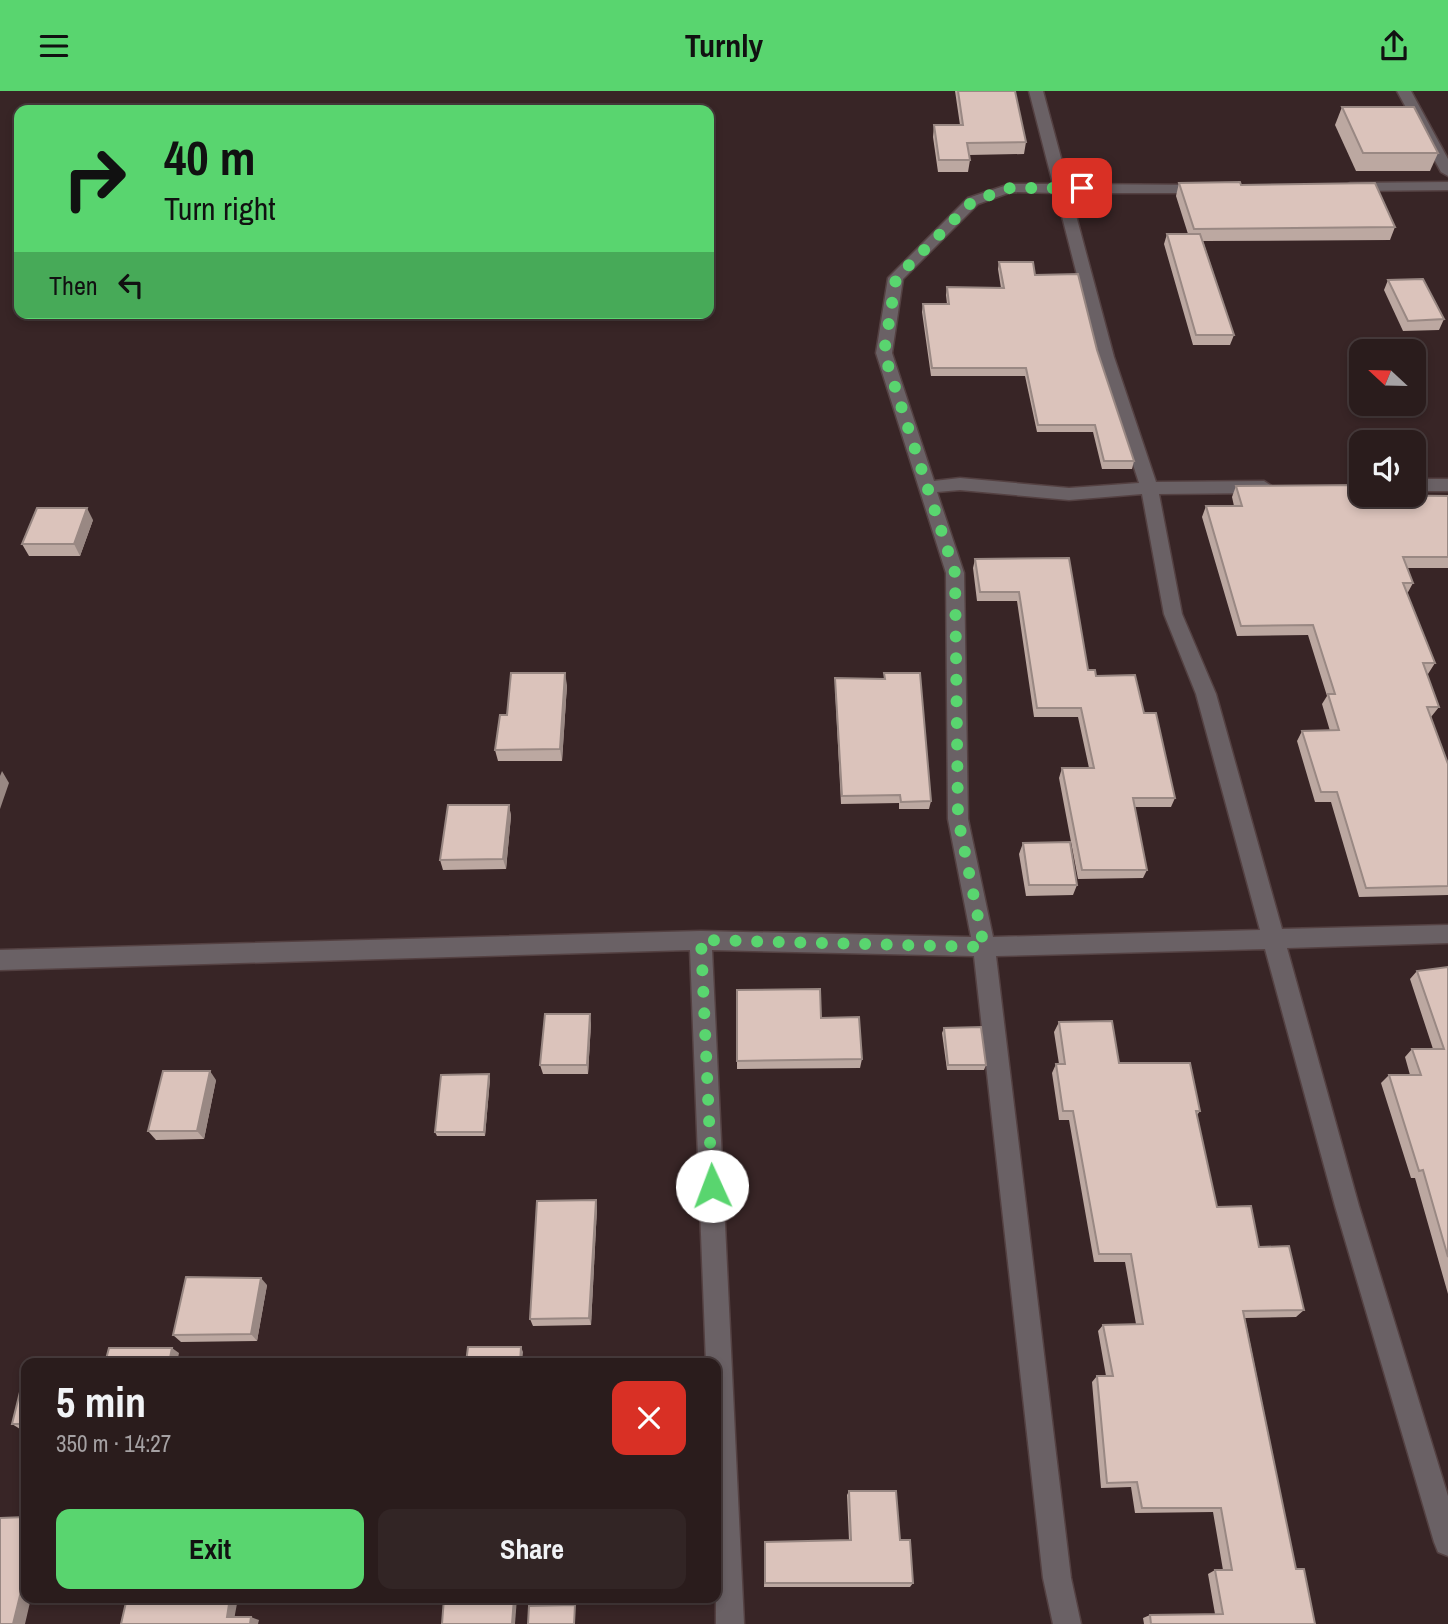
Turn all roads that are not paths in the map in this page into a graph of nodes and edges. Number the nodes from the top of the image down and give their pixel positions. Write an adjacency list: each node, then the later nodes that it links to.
1 (1036, 91): 5 (street)
2 (1404, 91): 3 (street)
3 (1448, 171)
4 (1448, 186): 6 (street)
5 (1060, 187): 7 (street); 10 (street); 12 (street)
6 (1325, 187)
7 (1229, 189)
8 (1426, 485): 9 (street)
9 (1448, 485)
10 (927, 487): 12 (street); 16 (street)
11 (1282, 487): 12 (street)
12 (1149, 488): 15 (street)
13 (1448, 934): 15 (street)
14 (701, 940): 16 (street); 17 (street); 18 (street)
15 (1272, 940): 16 (street); 20 (street)
16 (984, 947): 22 (street)
17 (0, 960)
18 (719, 1358)
19 (721, 1412): 21 (street)
20 (1448, 1542)
21 (730, 1624)
22 (1067, 1624)

